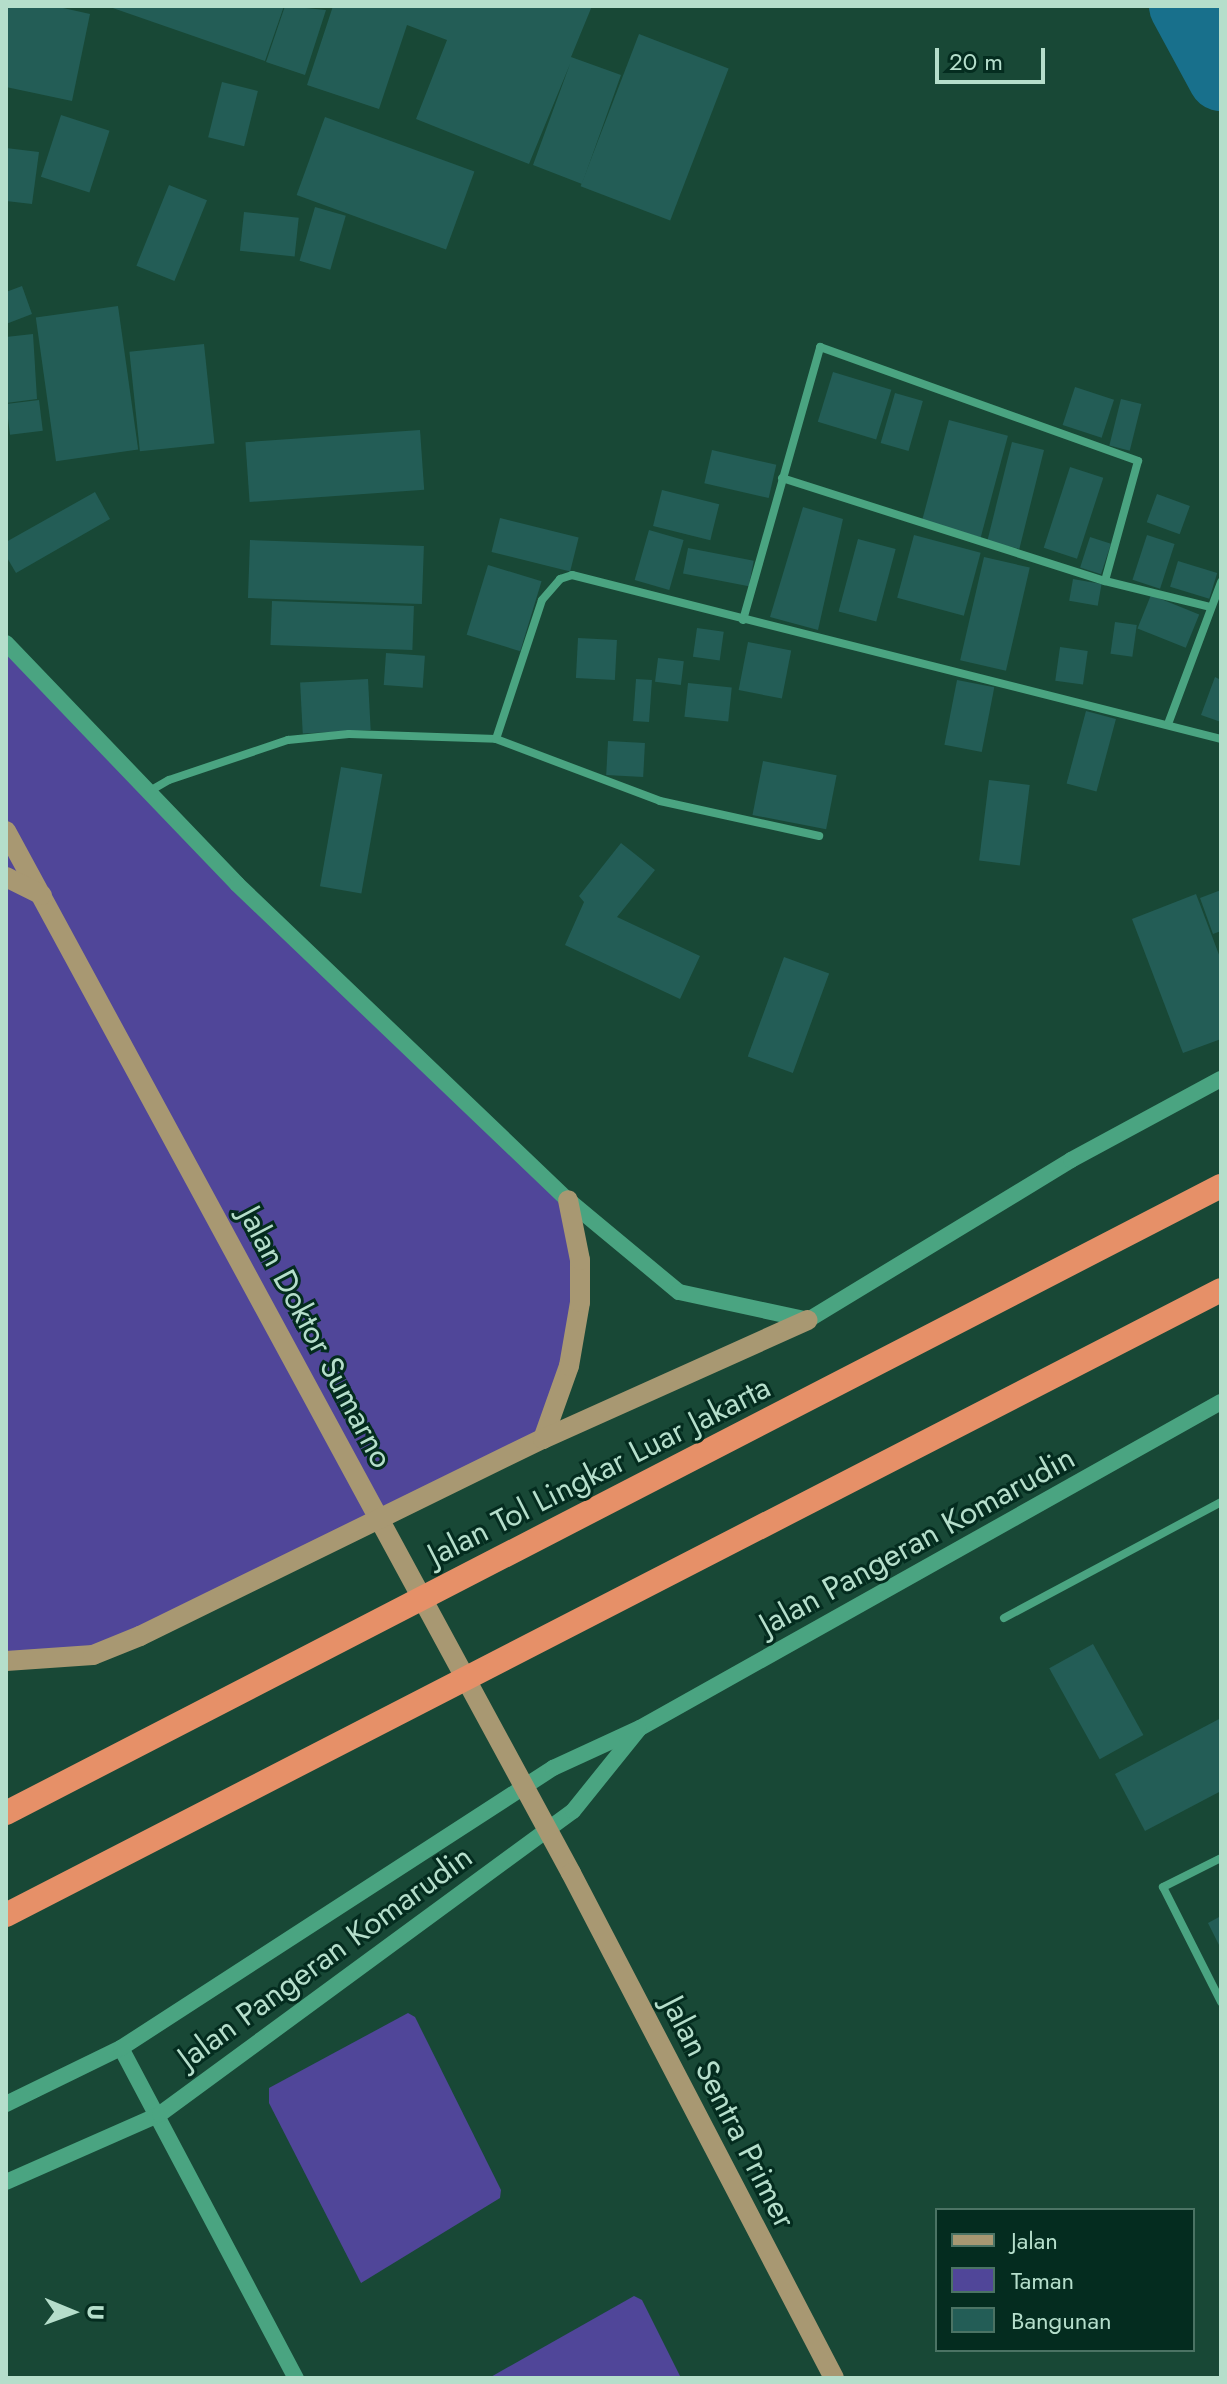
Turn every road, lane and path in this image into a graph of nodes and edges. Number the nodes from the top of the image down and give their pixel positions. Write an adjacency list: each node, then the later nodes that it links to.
1 (782, 478): 2 (street); 2 (street); 5 (street)
2 (1105, 581): 4 (street)
3 (1221, 582): 4 (street)
4 (1210, 607): 7 (street)
5 (743, 620): 7 (street); 8 (street)
6 (6, 643): 10 (street)
7 (1168, 724): 9 (street)
8 (496, 739): 10 (street); 12 (street)
9 (1221, 739)
10 (145, 794): 17 (street)
11 (6, 831): 14 (main road, Jalan Doktor Sumarno)
12 (819, 836)
13 (6, 877): 14 (main road)
14 (43, 896): 28 (main road, Jalan Doktor Sumarno)
15 (1221, 1079): 19 (street)
16 (1221, 1186): 26 (highway, Jalan Tol Lingkar Luar Jakarta)
17 (568, 1200): 19 (street); 21 (main road)
18 (1221, 1290): 29 (highway)
19 (808, 1320): 21 (main road)
20 (1221, 1402): 25 (street, Jalan Pangeran Komarudin)
21 (543, 1439): 24 (main road)
22 (1221, 1502): 23 (street)
23 (1004, 1618)
24 (6, 1661)
25 (640, 1728): 31 (street, Jalan Pangeran Komarudin); 33 (street, Jalan Pangeran Komarudin)
26 (6, 1813)
27 (1221, 1858): 30 (street)
28 (571, 1873): 36 (main road, Jalan Sentra Primer)
29 (6, 1915)
30 (1221, 2002)
31 (121, 2048): 32 (street, Jalan Pangeran Komarudin); 33 (street)
32 (6, 2104)
33 (160, 2114): 34 (street, Jalan Pangeran Komarudin); 35 (street)
34 (6, 2182)
35 (296, 2378)
36 (834, 2378)

